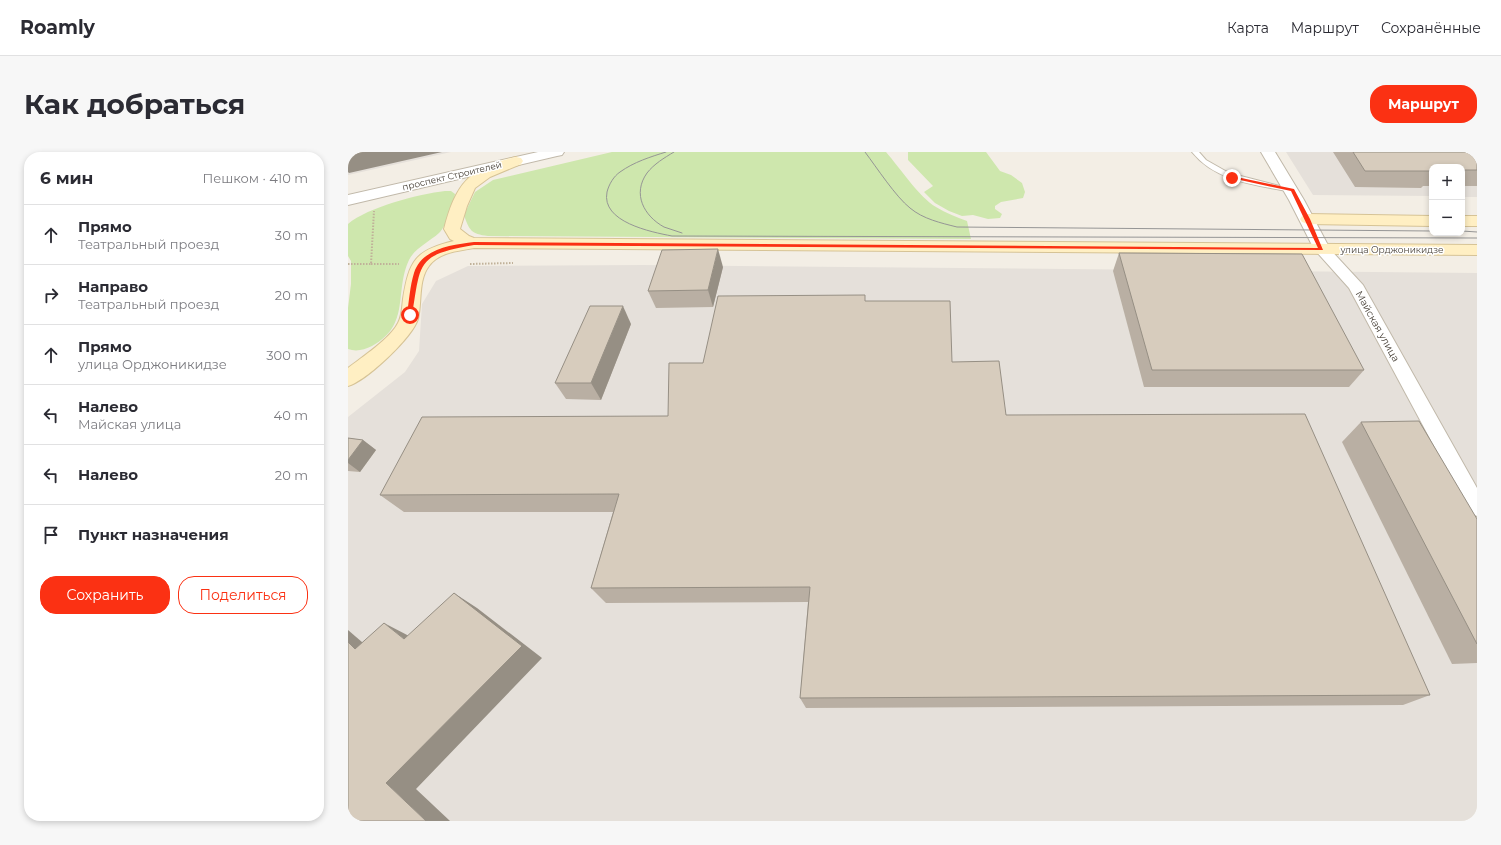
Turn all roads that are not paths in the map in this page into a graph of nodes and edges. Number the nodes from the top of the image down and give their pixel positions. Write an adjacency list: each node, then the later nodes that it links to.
1 (557, 152): 4 (street, проспект Строителей)
2 (1194, 152): 5 (lane)
3 (1268, 152): 5 (street, Майская улица)
4 (516, 161): 6 (street, проспект Строителей); 11 (main road, улица Орджоникидзе)
5 (1292, 190): 7 (street, Майская улица)
6 (348, 200)
7 (1308, 219): 8 (main road); 12 (street, Майская улица)
8 (1429, 221)
9 (1465, 221): 10 (main road)
10 (1477, 221)
11 (474, 243): 12 (main road, улица Орджоникидзе); 14 (main road)
12 (1322, 249): 13 (main road, улица Орджоникидзе); 15 (street, Майская улица)
13 (1477, 250)
14 (348, 379)
15 (1477, 507)

